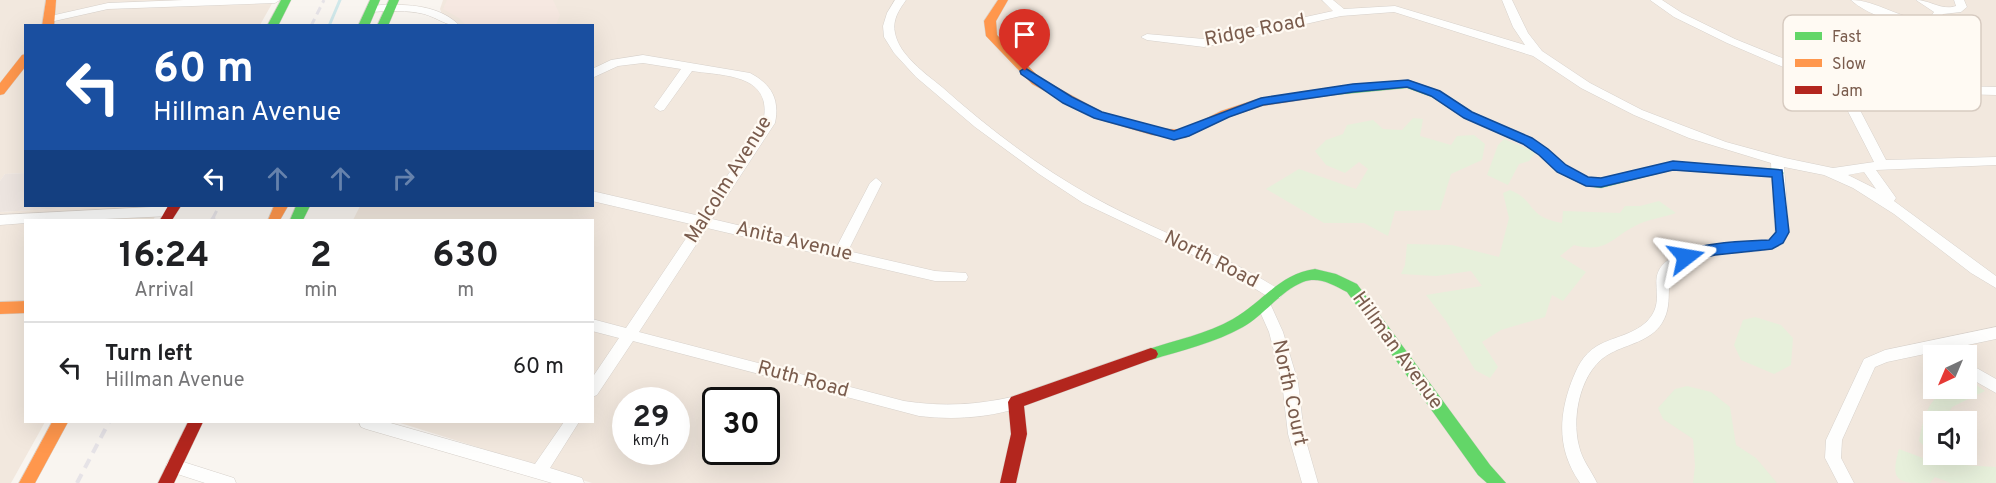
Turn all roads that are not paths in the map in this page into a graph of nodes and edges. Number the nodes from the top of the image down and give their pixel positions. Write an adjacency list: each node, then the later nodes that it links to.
1 (51, 0): 18 (street)
2 (275, 0): 18 (street)
3 (286, 0): 19 (street)
4 (901, 0): 50 (street, North Road)
5 (1003, 0): 38 (street)
6 (1328, 0): 15 (street)
7 (1507, 0): 23 (street)
8 (1655, 0): 28 (street)
9 (1856, 0): 16 (street)
10 (1921, 0): 14 (street)
11 (1959, 0): 14 (street)
12 (373, 4): 13 (street); 20 (street)
13 (392, 4): 21 (street); 22 (street)
14 (1940, 10): 17 (street)
15 (1341, 14): 24 (street, Ridge Road); 25 (street, Ridge Road)
16 (1890, 15)
17 (1937, 15)
18 (49, 22)
19 (273, 24)
20 (364, 24)
21 (383, 24)
22 (453, 24)
23 (1522, 34): 25 (street); 26 (street)
24 (1147, 37)
25 (1505, 42): 26 (street, Ridge Road)
26 (1537, 53): 38 (street)
27 (24, 61): 31 (street)
28 (1783, 63)
29 (689, 66): 30 (street, Malcolm Avenue); 34 (street); 46 (street, Malcolm Avenue)
30 (594, 73)
31 (0, 91)
32 (1981, 91): 33 (street)
33 (1996, 91)
34 (660, 107)
35 (1854, 111): 37 (street)
36 (1996, 161): 37 (street)
37 (1882, 165): 39 (street)
38 (1778, 167): 40 (street); 76 (street)
39 (1868, 170): 40 (street); 43 (street)
40 (1833, 172): 43 (street)
41 (876, 183): 47 (street)
42 (594, 196): 46 (street, Anita Avenue)
43 (1893, 205): 49 (street)
44 (170, 212): 45 (street)
45 (0, 220)
46 (704, 223): 47 (street, Anita Avenue); 56 (street, Malcolm Avenue)
47 (841, 252): 48 (street, Anita Avenue)
48 (961, 277)
49 (1996, 283)
50 (1275, 294): 51 (street, North Road); 75 (street, Hillman Avenue)
51 (1264, 305): 62 (street, North Road); 74 (street, North Court)
52 (24, 307): 53 (street)
53 (0, 308)
54 (594, 325): 56 (street, Ruth Road)
55 (1996, 333): 57 (street)
56 (629, 334): 61 (street, Malcolm Avenue); 62 (street, Ruth Road)
57 (1942, 345)
58 (1923, 349): 77 (street)
59 (1977, 375): 60 (street)
60 (1996, 387)
61 (594, 388)
62 (1016, 402): 73 (street)
63 (59, 423): 69 (street)
64 (195, 423): 67 (street)
65 (369, 423): 68 (street)
66 (571, 423): 68 (street)
67 (174, 466): 70 (street); 71 (street)
68 (539, 472): 72 (street)
69 (27, 483)
70 (166, 483)
71 (228, 483)
72 (576, 483)
73 (1008, 483)
74 (1310, 483)
75 (1498, 483)
76 (1589, 483)
77 (1846, 483)

